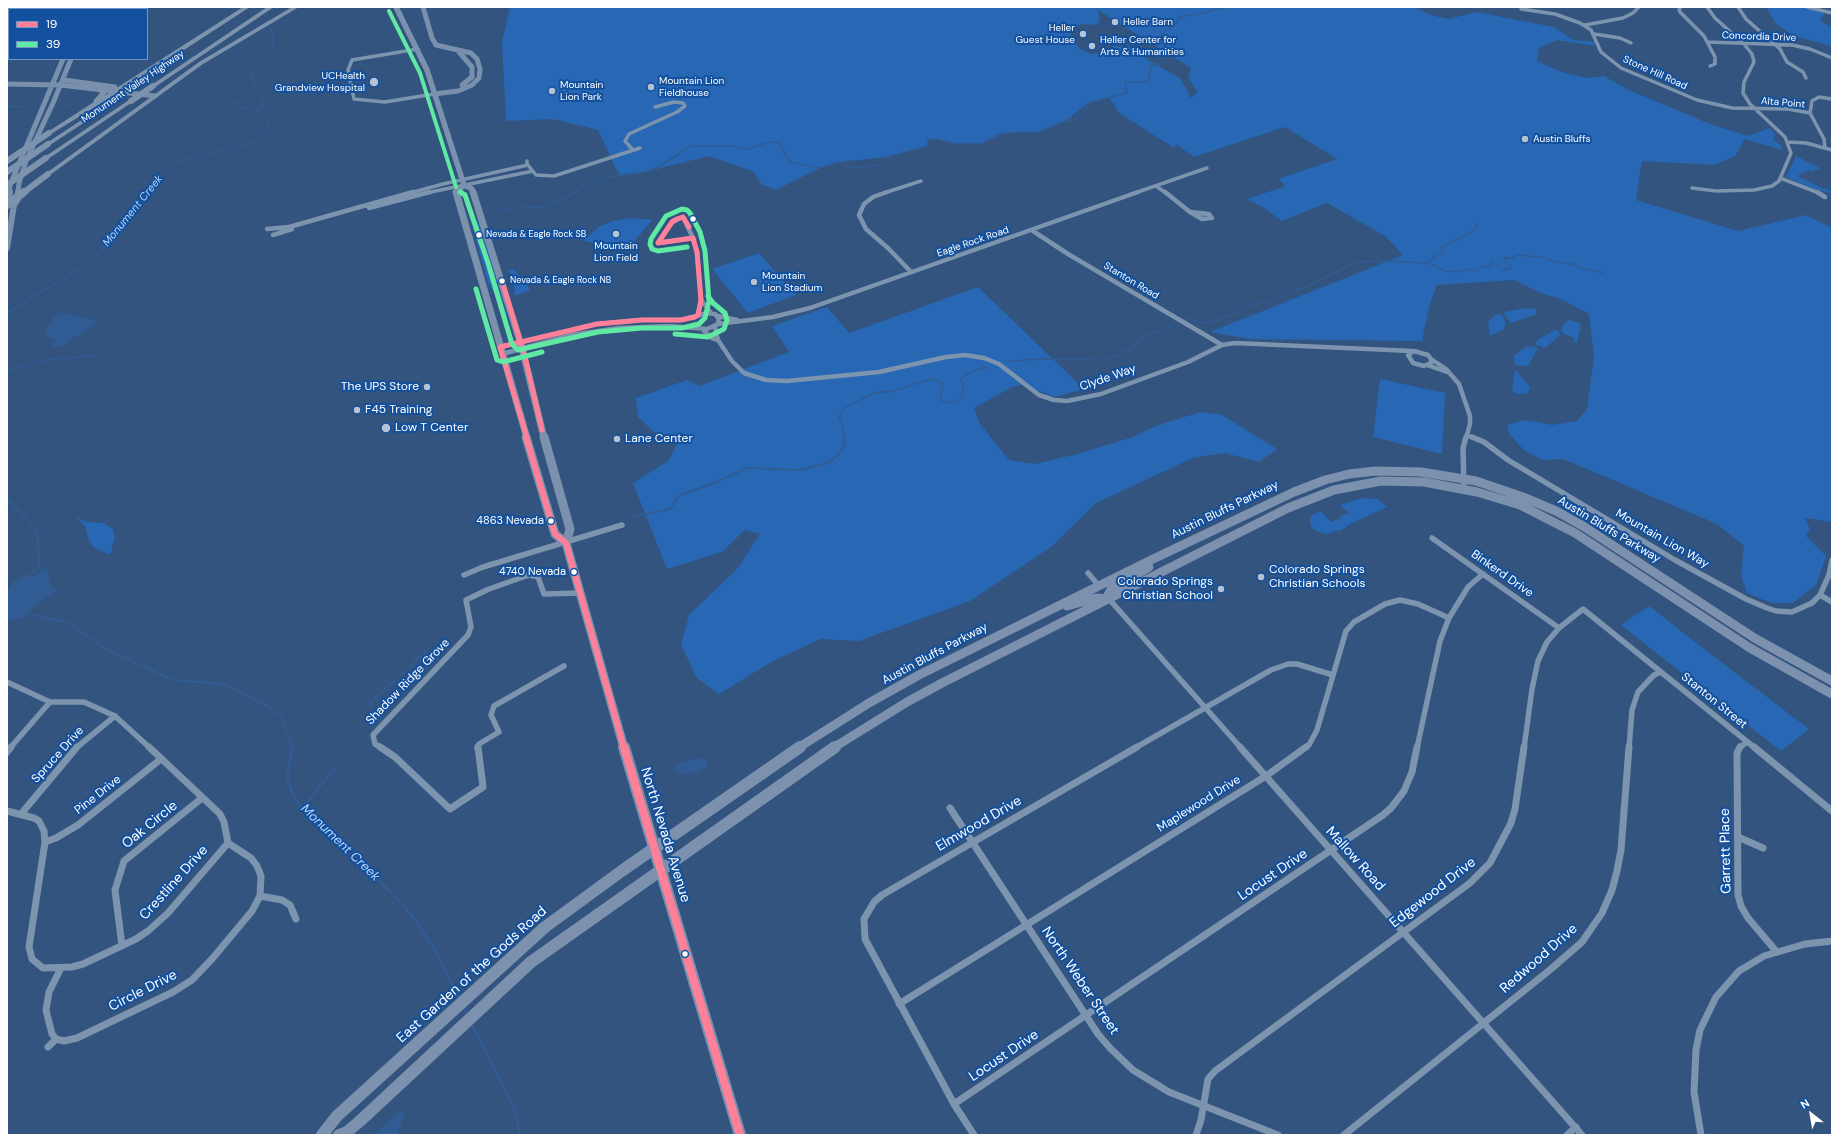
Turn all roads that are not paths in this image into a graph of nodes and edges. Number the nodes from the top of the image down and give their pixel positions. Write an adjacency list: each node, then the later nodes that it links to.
1 (246, 7): 14 (highway)
2 (256, 7): 14 (highway, Monument Valley Highway)
3 (272, 7): 55 (highway, Monument Valley Highway, bridge)
4 (296, 7): 36 (highway)
5 (396, 7): 21 (main road, North Nevada Avenue)
6 (422, 7): 22 (main road)
7 (1639, 7): 15 (street)
8 (1681, 7): 17 (street)
9 (1707, 7): 19 (street)
10 (1738, 7): 20 (street)
11 (1807, 7): 13 (street)
12 (1521, 9): 15 (street, Stone Hill Road)
13 (1832, 13)
14 (226, 24): 34 (highway); 51 (highway, Monument Valley Highway, bridge)
15 (1585, 25): 16 (street, Stone Hill Road)
16 (1594, 34): 18 (street); 40 (street, Stone Hill Road)
17 (1707, 42): 19 (street, Concordia Drive); 26 (street)
18 (1631, 43)
19 (1744, 44): 20 (street, Concordia Drive); 40 (street)
20 (1776, 45): 23 (street, Concordia Drive); 27 (street)
21 (418, 49): 35 (main road, North Nevada Avenue); 35 (street)
22 (459, 52): 35 (main road); 35 (main road)
23 (1832, 58)
24 (63, 60): 29 (main road)
25 (71, 60): 30 (main road)
26 (1710, 66)
27 (1806, 78)
28 (7, 79): 29 (main road)
29 (53, 82): 30 (main road); 31 (main road); 59 (main road)
30 (62, 82): 32 (main road); 34 (main road); 38 (main road)
31 (7, 84)
32 (90, 88): 33 (main road); 38 (main road)
33 (100, 90): 34 (main road); 42 (highway)
34 (117, 90): 36 (main road); 42 (highway)
35 (434, 94): 54 (main road, North Nevada Avenue)
36 (155, 96): 59 (highway, bridge)
37 (1832, 99): 41 (street)
38 (53, 103): 59 (main road)
39 (655, 107): 46 (street)
40 (1754, 109): 41 (street, Alta Point); 43 (street)
41 (1810, 113): 45 (street)
42 (57, 127): 48 (highway, bridge)
43 (1787, 142): 45 (street); 52 (street)
44 (640, 148): 46 (street)
45 (1825, 148): 47 (street)
46 (633, 150): 50 (street)
47 (1832, 150)
48 (7, 161)
49 (1207, 168): 56 (street, Eagle Rock Road)
50 (533, 171): 54 (street); 54 (street)
51 (7, 172)
52 (1780, 178): 57 (street); 58 (street)
53 (921, 181): 67 (street)
54 (463, 182): 61 (street); 77 (main road, North Nevada Avenue); 79 (main road)
55 (7, 186)
56 (1156, 186): 60 (street); 63 (street, Eagle Rock Road)
57 (1692, 188)
58 (1824, 196)
59 (10, 206): 66 (main road)
60 (1190, 212): 60 (street)
61 (342, 216): 62 (street); 64 (street)
62 (267, 229)
63 (1033, 231): 67 (street, Eagle Rock Road); 78 (street, Stanton Road)
64 (273, 235)
65 (693, 238): 65 (street); 68 (street)
66 (7, 248)
67 (912, 272): 72 (street, Eagle Rock Road)
68 (701, 300): 69 (street); 70 (street)
69 (711, 313): 70 (street); 71 (street, Eagle Rock Road)
70 (697, 316): 74 (street); 77 (street)
71 (718, 316): 72 (street, Eagle Rock Road); 73 (street)
72 (741, 321): 73 (street, Eagle Rock Road)
73 (716, 326): 75 (street, Eagle Rock Road); 76 (street)
74 (696, 327): 75 (street); 77 (street)
75 (703, 330): 76 (street)
76 (718, 340): 78 (street, Clyde Way)
77 (521, 345): 79 (street); 79 (street); 90 (main road, North Nevada Avenue)
78 (1222, 345): 80 (street, Clyde Way)
79 (501, 350): 90 (main road)
80 (1386, 350): 81 (street, Clyde Way); 82 (street, Clyde Way)
81 (1411, 351): 82 (street); 83 (street, Clyde Way)
82 (1408, 358): 84 (street, Clyde Way)
83 (1432, 359): 84 (street); 85 (street, Clyde Way)
84 (1427, 365): 85 (street, Clyde Way)
85 (1447, 372): 86 (street, Clyde Way)
86 (1467, 435): 87 (street, Clyde Way); 98 (street, Mountain Lion Way)
87 (1463, 483): 91 (main road, Austin Bluffs Parkway); 99 (main road, Austin Bluffs Parkway); 108 (main road, Austin Bluffs Parkway); 110 (main road, Austin Bluffs Parkway)
88 (622, 525): 90 (street)
89 (1432, 538): 94 (street, Binkerd Drive)
90 (566, 542): 95 (street); 97 (main road, North Nevada Avenue)
91 (1176, 548): 96 (main road, Austin Bluffs Parkway); 99 (main road)
92 (1832, 560): 98 (street, Mountain Lion Way)
93 (1088, 574): 96 (street)
94 (1483, 574): 103 (street, Locust Drive); 104 (street, Binkerd Drive)
95 (464, 575)
96 (1099, 586): 102 (main road, Austin Bluffs Parkway)
97 (580, 593): 105 (street, Shadow Ridge Grove); 128 (main road, North Nevada Avenue)
98 (1820, 595): 100 (street)
99 (1109, 599): 102 (main road); 112 (street, Mallow Road); 130 (main road, Austin Bluffs Parkway)
100 (1832, 602)
101 (1583, 609): 104 (street, Edgewood Drive); 106 (street, Stanton Street)
102 (1039, 615): 128 (main road, Austin Bluffs Parkway)
103 (1449, 618): 107 (street, Maplewood Drive); 129 (street, Locust Drive)
104 (1558, 628): 134 (street, Edgewood Drive)
105 (564, 666)
106 (1661, 672): 114 (street, Stanton Street); 141 (street, Redwood Drive)
107 (1333, 675): 112 (street, Elmwood Drive); 117 (street, Maplewood Drive)
108 (1832, 681)
109 (7, 682): 111 (street)
110 (1832, 694)
111 (50, 702): 113 (street); 115 (street)
112 (1205, 708): 117 (street, Mallow Road); 126 (street, Elmwood Drive)
113 (115, 716): 116 (street); 122 (street, Spruce Drive)
114 (1746, 742): 121 (street, Stanton Street); 123 (street, Garrett Place)
115 (7, 752)
116 (161, 759): 118 (street); 124 (street, Pine Drive)
117 (1266, 776): 129 (street, Mallow Road); 133 (street, Maplewood Drive)
118 (202, 798): 125 (street); 136 (street, Oak Circle)
119 (950, 808): 126 (street, North Weber Street)
120 (7, 810): 122 (street, Crestline Drive)
121 (1832, 810)
122 (21, 814): 124 (street, Crestline Drive)
123 (1738, 837): 127 (street); 137 (street, Garrett Place)
124 (44, 842): 138 (street, Crestline Drive)
125 (228, 842): 131 (street, Circle Drive); 136 (street, Crestline Drive)
126 (973, 843): 133 (street, North Weber Street); 139 (street, Elmwood Drive)
127 (1763, 848)
128 (653, 849): 130 (main road, North Nevada Avenue); 147 (main road, East Garden of the Gods Road)
129 (1331, 851): 134 (street, Mallow Road); 140 (street, Locust Drive)
130 (660, 870): 148 (main road); 149 (main road, North Nevada Avenue)
131 (260, 896): 132 (street); 142 (street, Circle Drive)
132 (296, 919)
133 (1026, 925): 139 (street, Maplewood Drive); 140 (street, North Weber Street)
134 (1403, 932): 141 (street, Mallow Road); 145 (street, Edgewood Drive)
135 (1832, 941): 137 (street)
136 (122, 946): 138 (street, Crestline Drive)
137 (1776, 951): 156 (street)
138 (61, 968): 142 (street)
139 (899, 1004): 144 (street, Elmwood Drive)
140 (1086, 1015): 144 (street, Locust Drive); 145 (street, North Weber Street)
141 (1484, 1023): 146 (street, Mallow Road); 153 (street, Redwood Drive)
142 (56, 1039): 143 (street)
143 (48, 1047)
144 (954, 1104): 150 (street, Elmwood Drive)
145 (1202, 1105): 151 (street); 152 (street, North Weber Street)
146 (1576, 1127): 154 (street); 155 (street, Mallow Road)
147 (322, 1135)
148 (338, 1135)
149 (740, 1135)
150 (974, 1135)
151 (1196, 1135)
152 (1278, 1135)
153 (1344, 1135)
154 (1567, 1135)
155 (1582, 1135)
156 (1701, 1135)

